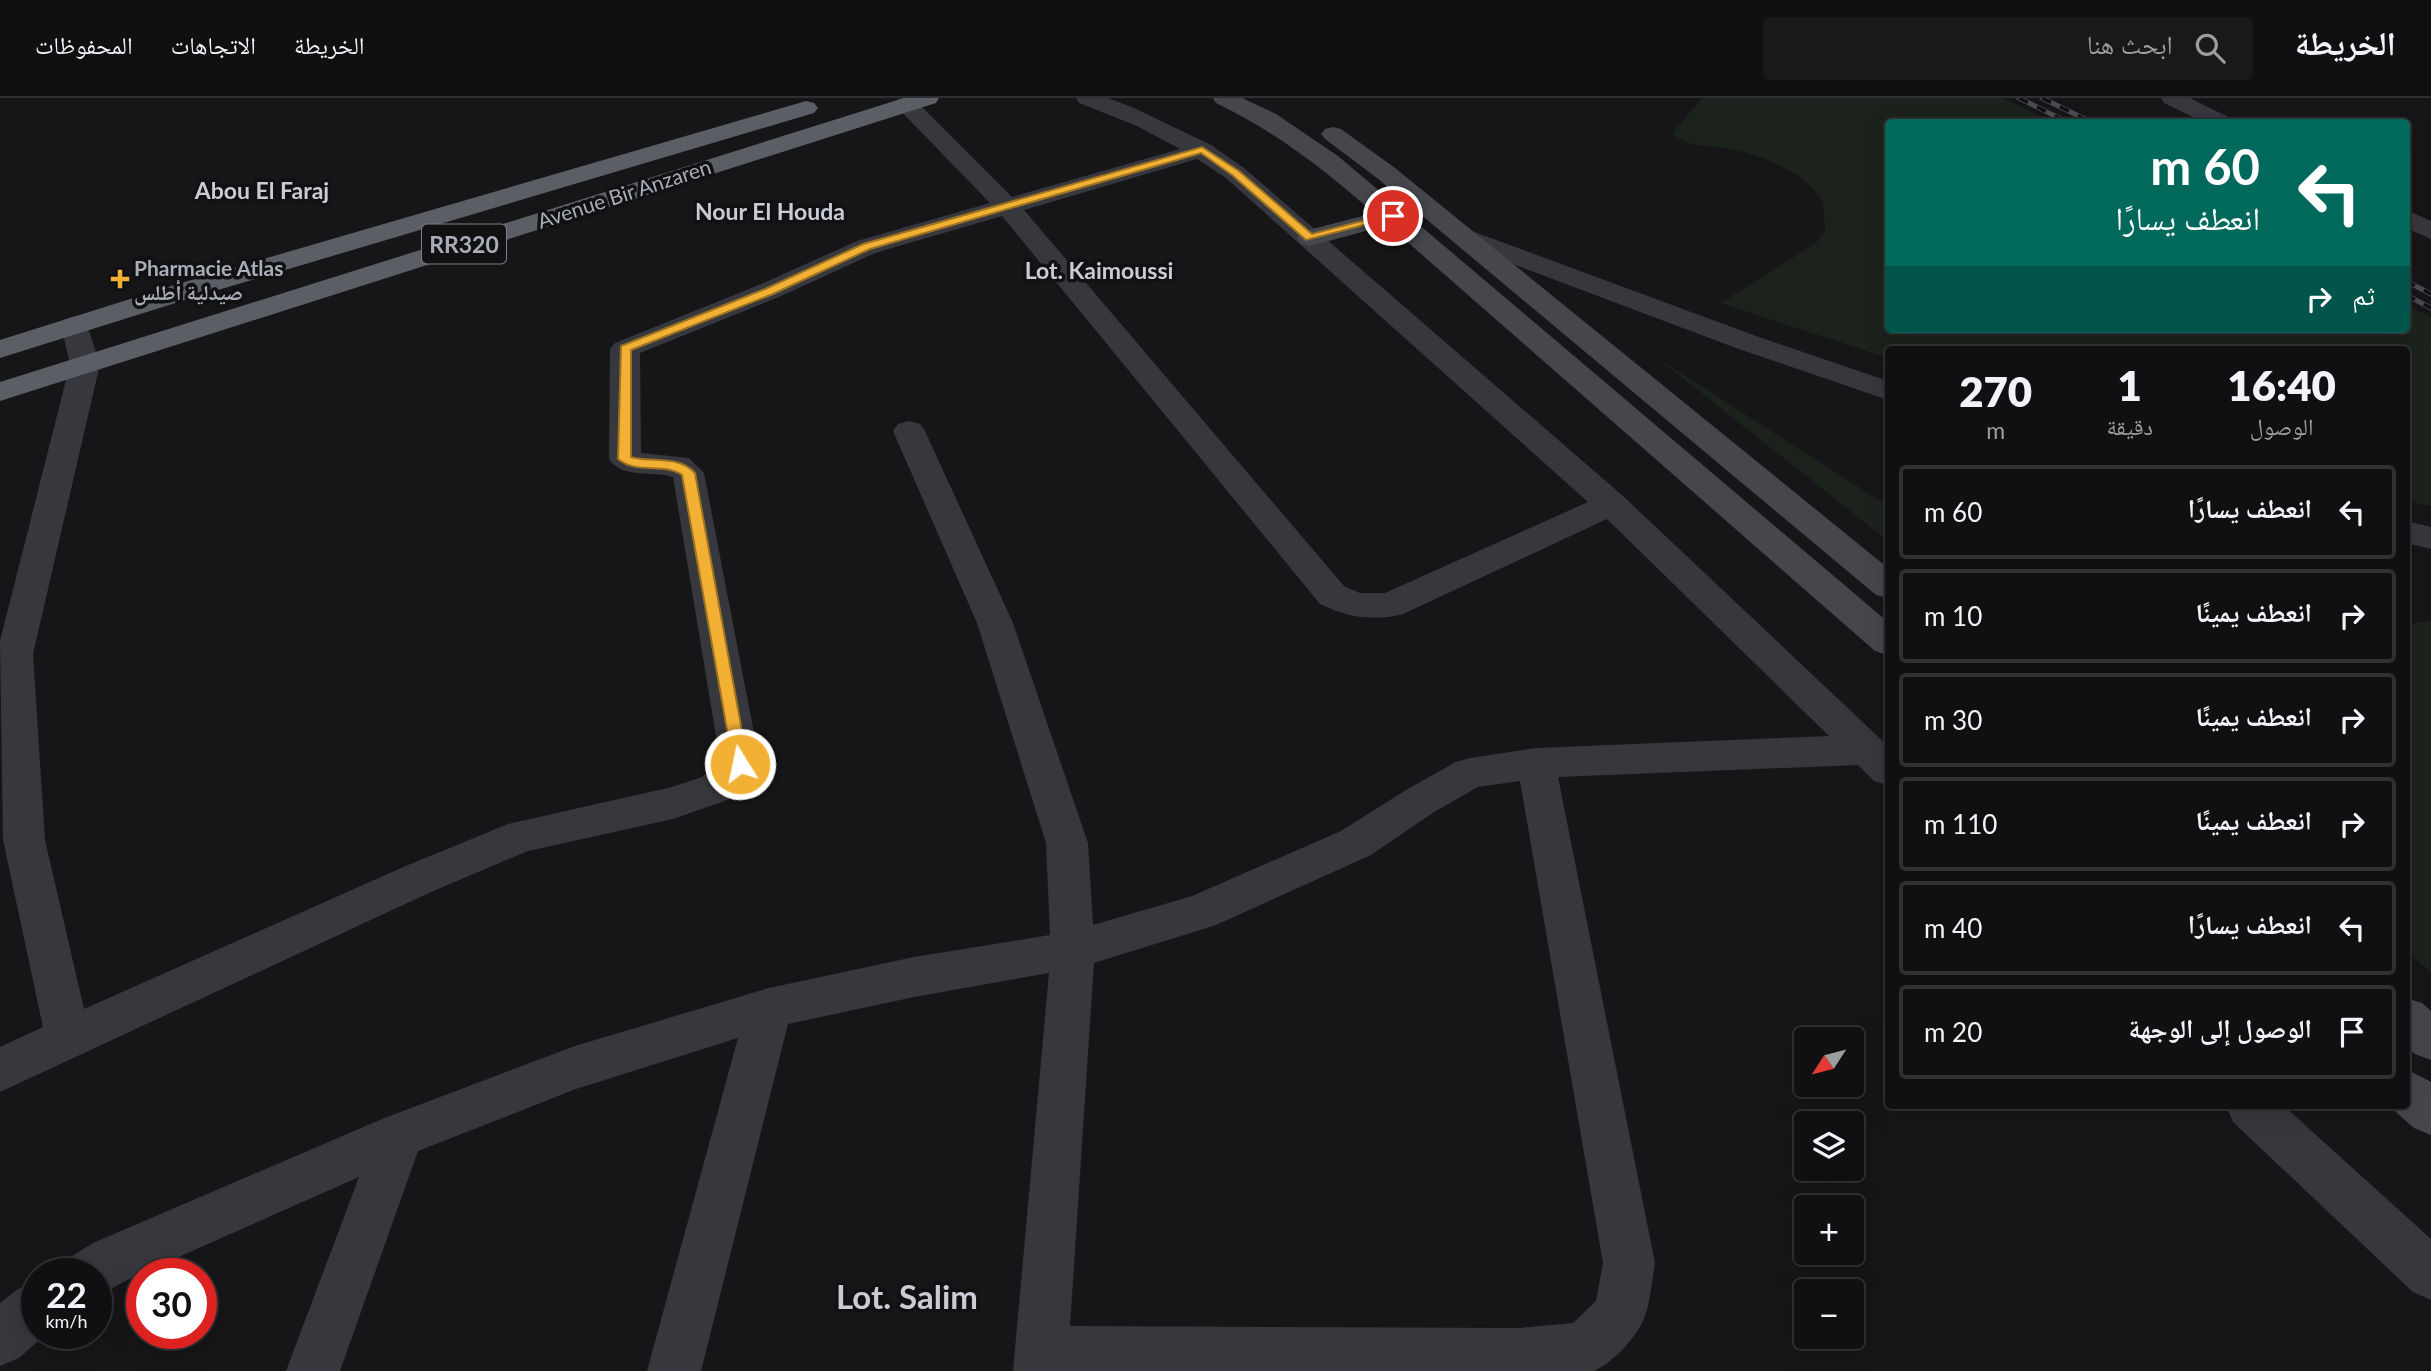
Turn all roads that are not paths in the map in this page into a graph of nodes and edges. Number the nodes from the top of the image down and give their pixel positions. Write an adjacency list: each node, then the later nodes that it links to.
1 (1087, 98): 8 (street)
2 (1224, 98): 10 (main road)
3 (1283, 98): 13 (main road)
4 (2172, 98): 7 (street)
5 (917, 101): 9 (street); 17 (highway, Avenue Bir Anzaren / RR320)
6 (828, 102): 15 (highway, Avenue Bir Anzaren / RR320)
7 (2214, 119)
8 (1202, 150): 9 (street); 14 (street)
9 (1007, 206): 21 (street); 33 (street)
10 (1393, 216): 14 (main road); 25 (main road)
11 (2410, 220): 12 (street)
12 (2431, 231)
13 (1461, 235): 18 (street); 24 (main road)
14 (1310, 238): 21 (street)
15 (75, 325): 16 (highway, Avenue Bir Anzaren / RR320); 17 (street)
16 (0, 349)
17 (85, 364): 19 (highway, Avenue Bir Anzaren / RR320); 26 (street)
18 (1885, 390)
19 (0, 392)
20 (909, 431): 30 (street)
21 (1611, 504): 27 (street)
22 (2410, 533): 23 (street)
23 (2431, 538)
24 (1885, 584)
25 (1885, 639)
26 (7, 657): 29 (street)
27 (1877, 760): 28 (street)
28 (1536, 763): 30 (street); 44 (street)
29 (12, 845): 33 (street)
30 (1073, 950): 31 (street); 44 (street)
31 (769, 1008): 39 (street); 46 (street)
32 (2410, 1021): 34 (main road)
33 (68, 1038): 35 (street)
34 (2431, 1039)
35 (0, 1070)
36 (2410, 1094): 38 (main road)
37 (2253, 1109): 41 (street)
38 (2431, 1112)
39 (398, 1135): 40 (street); 45 (street)
40 (112, 1260)
41 (2431, 1274)
42 (21, 1319): 43 (street)
43 (0, 1339)
44 (1040, 1362)
45 (313, 1371)
46 (674, 1371)

